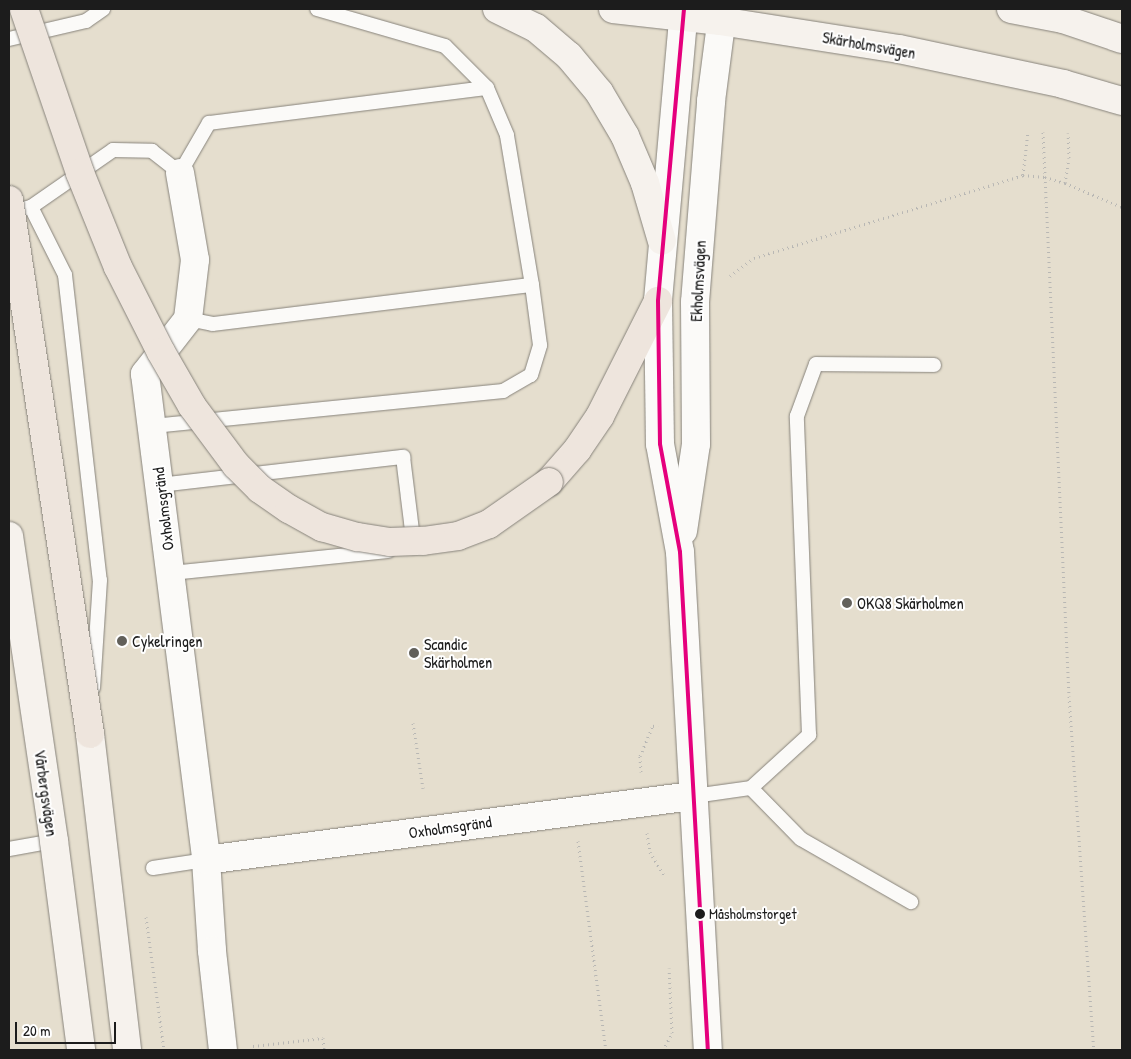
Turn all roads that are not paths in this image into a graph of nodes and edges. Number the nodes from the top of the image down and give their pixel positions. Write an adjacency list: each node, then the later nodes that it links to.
1 (24, 9): 18 (highway, bridge)
2 (103, 9): 9 (lane)
3 (318, 9): 11 (lane)
4 (497, 9): 16 (main road)
5 (613, 9): 7 (main road, Skärholmsvägen)
6 (1011, 9): 10 (main road)
7 (684, 13): 8 (main road, Skärholmsvägen); 16 (street, Ekholmsvägen)
8 (722, 15): 12 (main road, Skärholmsvägen); 24 (street, Ekholmsvägen)
9 (9, 39)
10 (1122, 39)
11 (487, 88): 13 (lane); 17 (lane)
12 (1122, 101)
13 (180, 173): 14 (lane); 19 (street)
14 (20, 203): 15 (lane); 26 (highway, bridge); 26 (lane)
15 (9, 211)
16 (662, 241): 18 (street, Ekholmsvägen)
17 (532, 285): 19 (lane); 21 (lane)
18 (658, 301): 24 (street, Ekholmsvägen)
19 (188, 319): 21 (street, Oxholmsgränd)
20 (934, 365): 27 (lane)
21 (153, 426): 22 (street, Oxholmsgränd)
22 (160, 485): 25 (street, Oxholmsgränd); 25 (lane)
23 (9, 536): 29 (main road, Vårbergsvägen, bridge)
24 (680, 552): 28 (street, Ekholmsvägen)
25 (171, 573): 31 (street, Oxholmsgränd)
26 (90, 734): 35 (main road, bridge)
27 (751, 788): 28 (lane); 33 (lane)
28 (694, 796): 31 (street, Oxholmsgränd); 37 (street, Ekholmsvägen)
29 (54, 842): 30 (lane); 34 (main road, Vårbergsvägen, bridge)
30 (9, 849)
31 (206, 860): 32 (lane); 36 (street, Oxholmsgränd)
32 (153, 868)
33 (911, 902)
34 (81, 1050)
35 (127, 1050)
36 (223, 1050)
37 (708, 1050)

